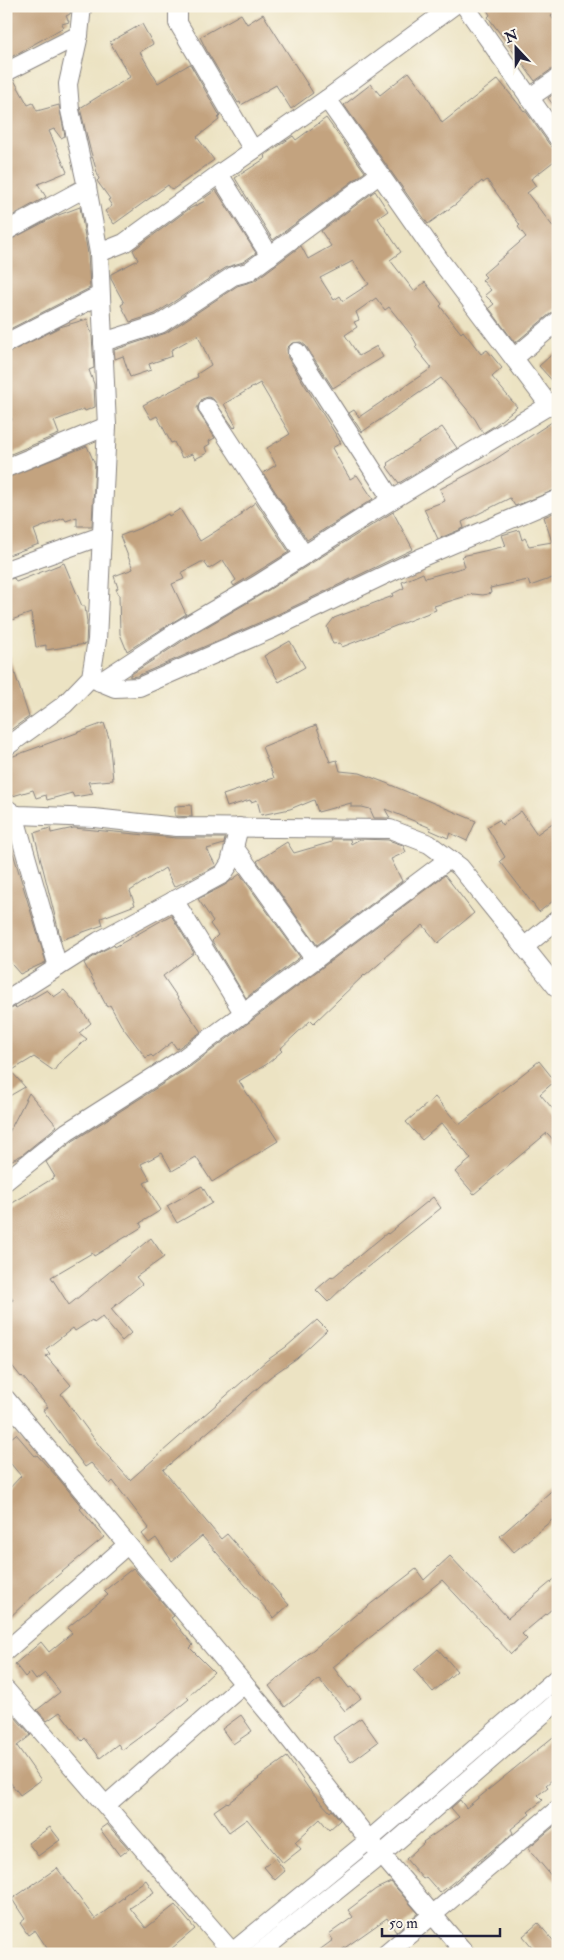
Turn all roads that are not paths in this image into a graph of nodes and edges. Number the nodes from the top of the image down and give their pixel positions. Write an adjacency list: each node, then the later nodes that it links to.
1 (82, 6): 5 (street)
2 (178, 6): 11 (street)
3 (453, 6): 9 (street)
4 (465, 6): 8 (street)
5 (79, 35): 6 (street); 14 (street)
6 (6, 72)
7 (558, 78): 8 (street)
8 (529, 98): 10 (street)
9 (327, 99): 11 (street); 13 (street)
10 (558, 138)
11 (253, 150): 12 (street)
12 (219, 174): 16 (street); 17 (street)
13 (380, 174): 17 (street); 23 (street)
14 (87, 187): 15 (street); 16 (street)
15 (6, 231)
16 (99, 253): 18 (street)
17 (270, 256): 20 (street)
18 (100, 295): 20 (street); 21 (street)
19 (558, 321): 23 (street)
20 (103, 342): 26 (street)
21 (6, 343)
22 (297, 352): 29 (street)
23 (514, 358): 24 (street)
24 (553, 403): 29 (street)
25 (208, 408): 31 (street)
26 (107, 426): 27 (street); 30 (street)
27 (6, 468)
28 (558, 499): 33 (street)
29 (392, 500): 31 (street)
30 (101, 536): 32 (street); 33 (street)
31 (304, 555): 33 (street)
32 (6, 570)
33 (96, 679): 34 (street)
34 (6, 747)
35 (10, 811): 36 (street); 43 (street)
36 (240, 827): 37 (street); 38 (street)
37 (234, 847): 39 (street); 42 (street)
38 (449, 859): 41 (street); 42 (street)
39 (174, 900): 43 (street); 46 (street)
40 (558, 919): 41 (street)
41 (524, 948): 44 (street)
42 (315, 960): 46 (street)
43 (58, 967): 45 (street)
44 (558, 989)
45 (6, 1000)
46 (244, 1014): 47 (street)
47 (6, 1181)
48 (8, 1407): 49 (street)
49 (128, 1545): 50 (street); 52 (street)
50 (6, 1650)
51 (558, 1678): 57 (street)
52 (244, 1684): 55 (street); 57 (street)
53 (6, 1690): 55 (street)
54 (558, 1702): 58 (street)
55 (106, 1805): 60 (street)
56 (558, 1809): 59 (street)
57 (369, 1840): 58 (street); 60 (street)
58 (382, 1854): 59 (street); 61 (street)
59 (434, 1915): 62 (street); 63 (street)
60 (231, 1953)
61 (258, 1954)
62 (386, 1954)
63 (466, 1954)

